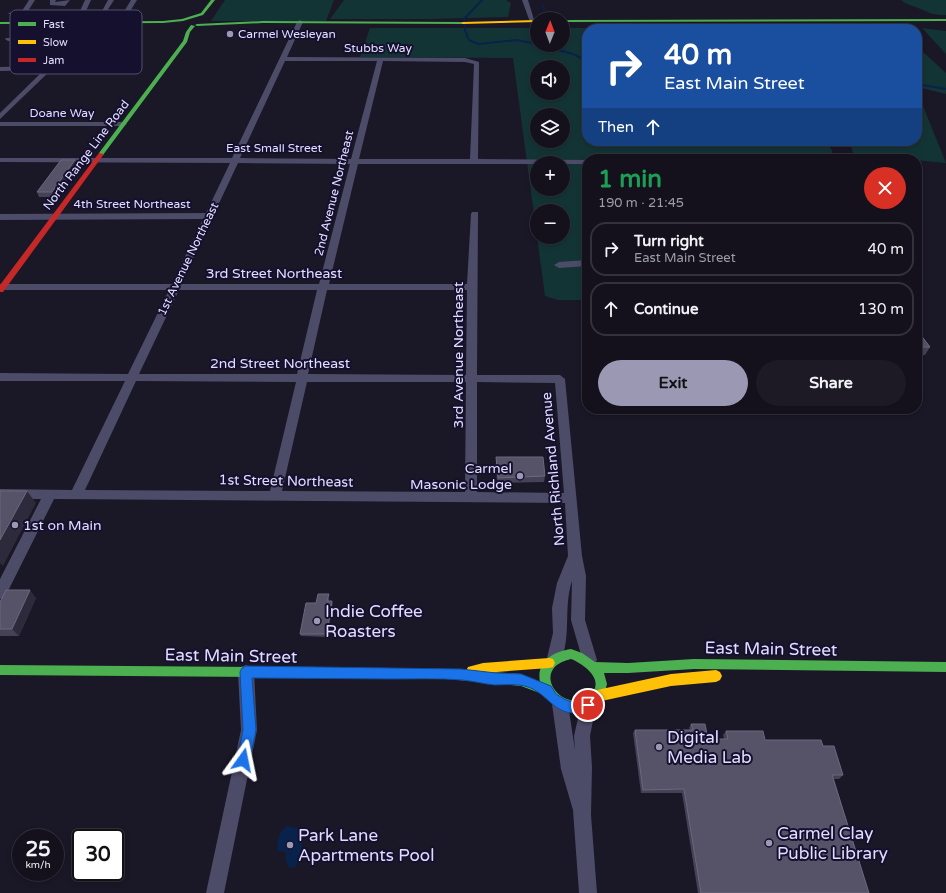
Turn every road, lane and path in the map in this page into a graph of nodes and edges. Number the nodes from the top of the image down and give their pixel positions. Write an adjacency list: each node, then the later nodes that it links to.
1 (32, 0): 11 (street)
2 (53, 0): 3 (street)
3 (67, 0)
4 (88, 0): 12 (street)
5 (111, 0): 13 (street)
6 (134, 0): 14 (street)
7 (213, 0): 22 (main road)
8 (218, 0): 22 (main road, North Range Line Road)
9 (518, 0): 10 (street)
10 (526, 2): 15 (street)
11 (26, 10)
12 (83, 10)
13 (106, 10)
14 (128, 10)
15 (531, 12)
16 (946, 20): 17 (main road)
17 (843, 21): 21 (main road); 23 (main road)
18 (142, 22): 22 (main road)
19 (300, 22): 20 (main road); 22 (main road); 24 (street, 1st Avenue Northeast)
20 (530, 22)
21 (570, 22)
22 (189, 24): 31 (main road, North Range Line Road)
23 (946, 24)
24 (282, 59): 25 (street, Stubbs Way); 34 (street, 1st Avenue Northeast)
25 (380, 60): 35 (street, 2nd Avenue Northeast); 36 (street, Stubbs Way)
26 (0, 70): 27 (street)
27 (10, 70)
28 (44, 74): 29 (street)
29 (0, 117)
30 (0, 124): 31 (street, Doane Way)
31 (123, 124): 33 (main road, North Range Line Road)
32 (0, 160): 33 (street, East Small Street)
33 (97, 160): 34 (street, East Small Street); 41 (main road, North Range Line Road)
34 (236, 160): 35 (street, East Small Street); 39 (street, 1st Avenue Northeast)
35 (356, 160): 36 (street, East Small Street); 45 (street, 2nd Avenue Northeast)
36 (474, 161): 37 (street, East Small Street)
37 (582, 162)
38 (475, 214): 46 (street, 3rd Avenue Northeast)
39 (210, 216): 41 (street, 4th Street Northeast); 44 (street, 1st Avenue Northeast)
40 (0, 217): 41 (street, 4th Street Northeast)
41 (55, 217): 47 (main road, North Range Line Road)
42 (582, 263): 43 (street)
43 (559, 265)
44 (175, 287): 45 (street, 3rd Street Northeast); 47 (street, 3rd Street Northeast); 49 (street, 1st Avenue Northeast)
45 (323, 287): 46 (street, 3rd Street Northeast); 50 (street, 2nd Avenue Northeast)
46 (472, 287): 51 (street, 3rd Avenue Northeast)
47 (1, 288)
48 (0, 377): 49 (street, 2nd Street Northeast)
49 (132, 377): 50 (street, 2nd Street Northeast); 55 (street, 1st Avenue Northeast)
50 (304, 378): 51 (street, 2nd Street Northeast); 56 (street, 2nd Avenue Northeast)
51 (472, 378): 52 (street, 2nd Street Northeast); 57 (street, 3rd Avenue Northeast)
52 (560, 379): 58 (street, North Richland Avenue)
53 (0, 494): 54 (street, 1st Street Northeast)
54 (50, 495): 55 (street, 1st Street Northeast); 60 (street)
55 (76, 495): 56 (street, 1st Street Northeast)
56 (275, 496): 57 (street, 1st Street Northeast)
57 (471, 497): 58 (street, 1st Street Northeast)
58 (572, 498): 59 (street, North Richland Avenue)
59 (575, 556): 61 (street); 62 (street, North Richland Avenue)
60 (0, 593)
61 (552, 661): 62 (main road); 66 (main road, East Main Street); 68 (main road)
62 (592, 663): 63 (main road, East Main Street); 69 (main road)
63 (946, 667)
64 (0, 670): 65 (main road, East Main Street)
65 (246, 672): 66 (main road, East Main Street); 72 (street)
66 (461, 674): 68 (main road, East Main Street)
67 (726, 676): 69 (main road, East Main Street)
68 (547, 690): 70 (main road)
69 (592, 700): 70 (main road); 71 (street)
70 (560, 704): 71 (street)
71 (582, 815): 73 (street)
72 (215, 893)
73 (588, 893)

